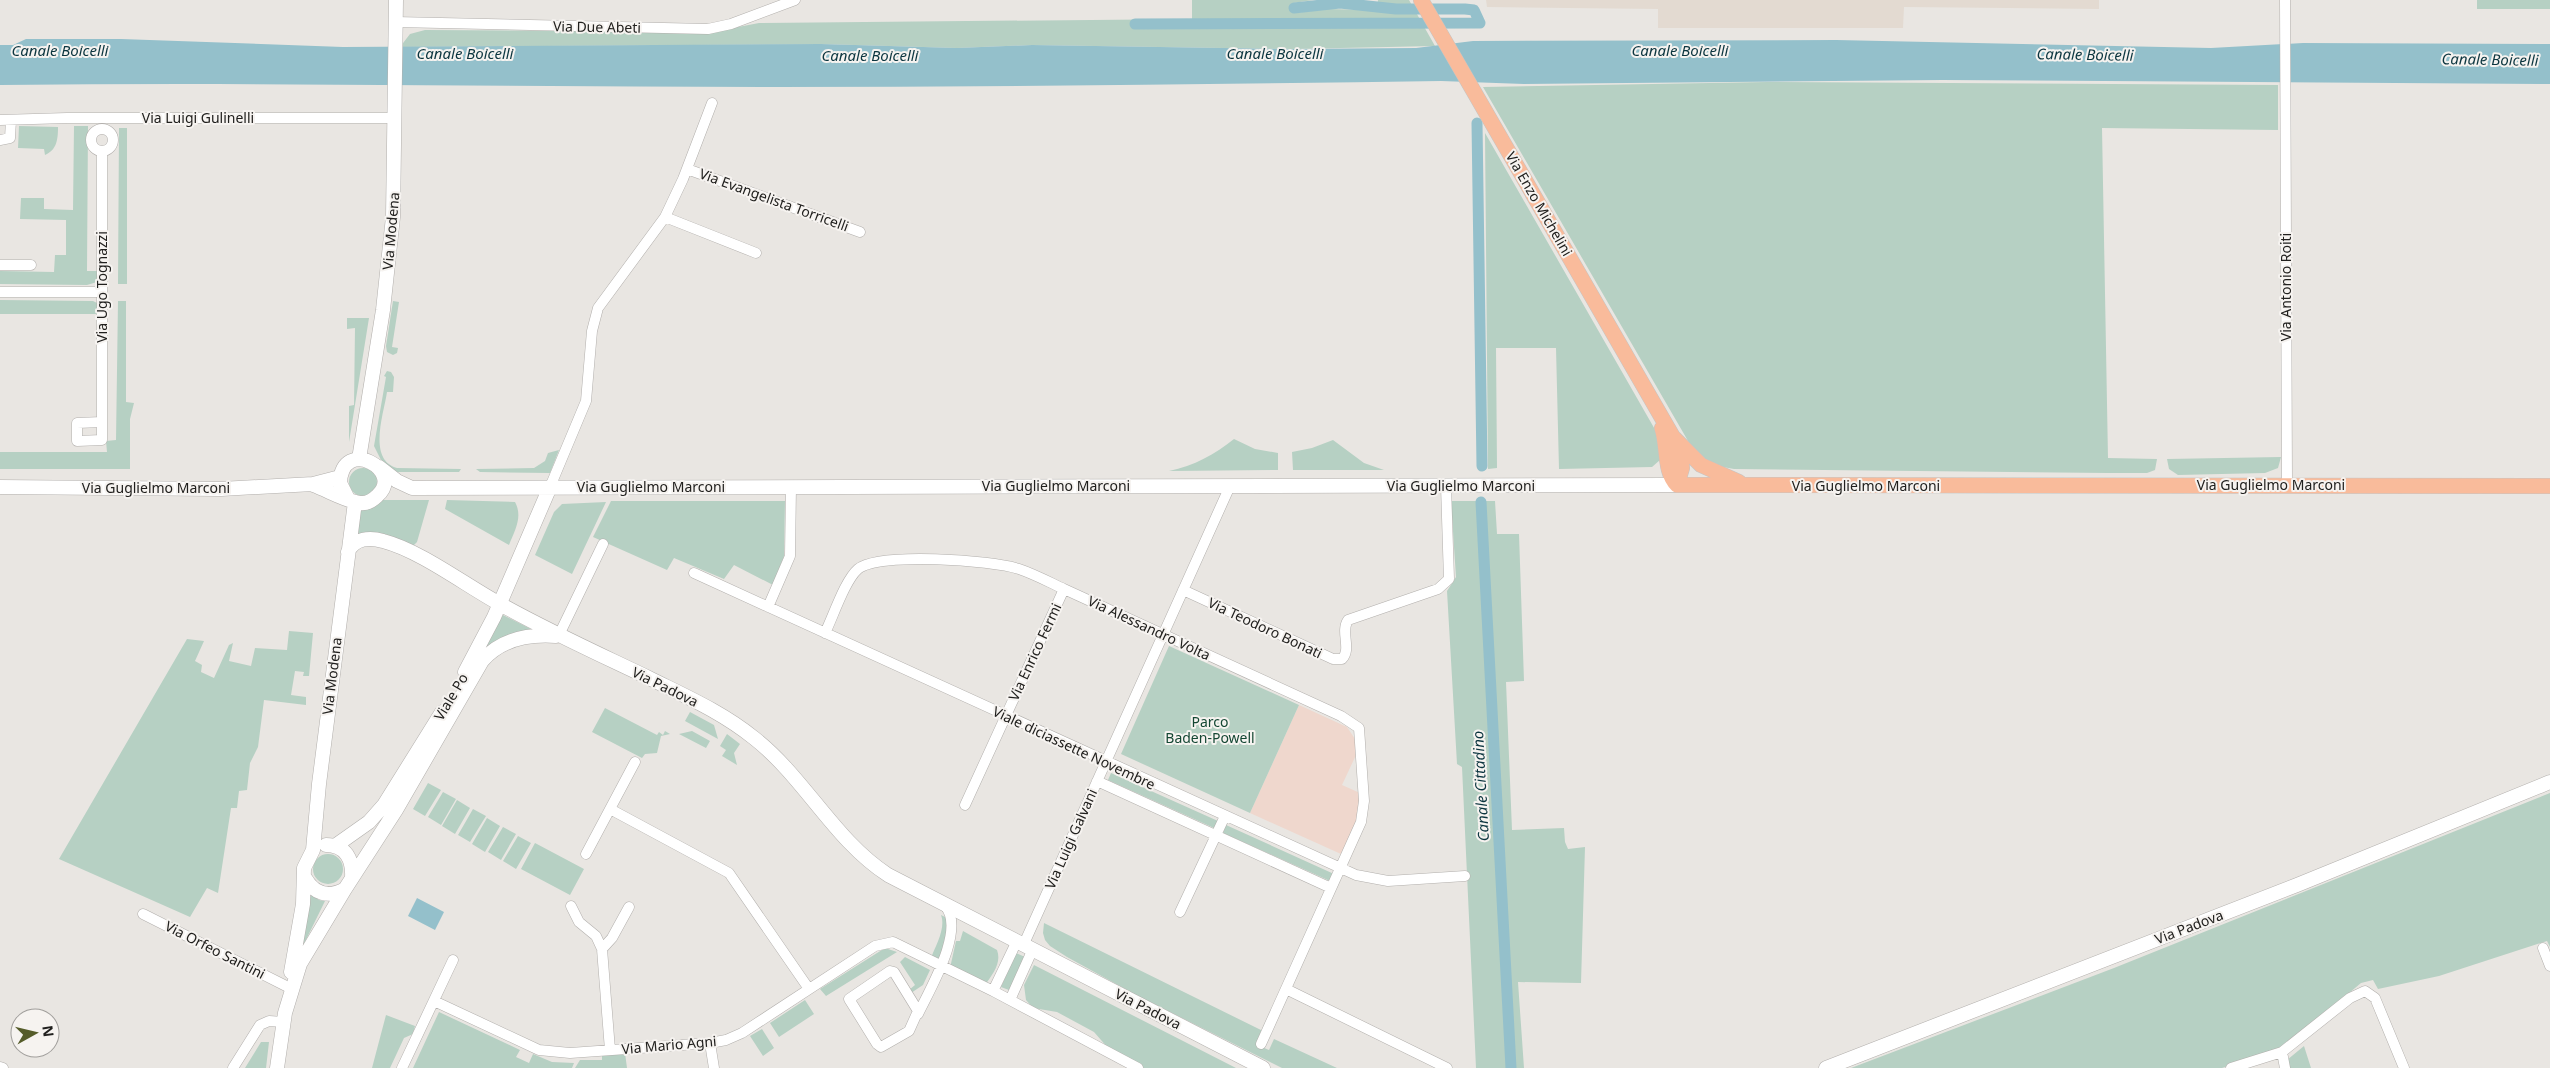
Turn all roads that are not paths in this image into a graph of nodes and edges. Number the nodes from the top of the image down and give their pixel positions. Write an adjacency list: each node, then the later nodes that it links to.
1 (396, 0): 5 (main road, Via Modena)
2 (795, 0): 5 (street, Via Due Abeti)
3 (1421, 0): 19 (main road, Via Enzo Michelini)
4 (2285, 0): 27 (street, Via Antonio Roiti)
5 (395, 22): 7 (main road, Via Modena)
6 (712, 103): 11 (street)
7 (395, 118): 8 (street, Via Luigi Gulinelli); 22 (main road, Via Modena)
8 (5, 120): 9 (street)
9 (0, 140)
10 (102, 151): 18 (street, Via Ugo Tognazzi)
11 (687, 169): 12 (street); 13 (street, Via Evangelista Torricelli)
12 (665, 217): 14 (street); 35 (street)
13 (860, 232)
14 (756, 253)
15 (0, 265): 16 (street)
16 (31, 265)
17 (0, 292): 18 (street)
18 (102, 292): 20 (street, Via Ugo Tognazzi)
19 (1656, 407): 21 (main road, Via Enzo Michelini); 23 (main road, Via Enzo Michelini)
20 (102, 422)
21 (1679, 444): 31 (main road, Via Enzo Michelini); 32 (main road, Via Enzo Michelini)
22 (359, 459): 24 (main road); 25 (main road)
23 (1668, 464): 28 (main road); 31 (main road, Via Enzo Michelini)
24 (379, 467): 37 (main road, Via Guglielmo Marconi); 38 (main road)
25 (340, 477): 26 (main road); 39 (main road, Via Modena)
26 (312, 484): 34 (main road, Via Guglielmo Marconi); 39 (main road)
27 (2287, 484): 32 (main road, Via Guglielmo Marconi); 33 (main road, Via Guglielmo Marconi)
28 (1630, 485): 30 (main road, Via Guglielmo Marconi); 31 (main road, Via Guglielmo Marconi)
29 (1230, 486): 30 (main road, Via Guglielmo Marconi); 36 (main road, Via Guglielmo Marconi); 44 (street, Via Luigi Galvani)
30 (1446, 486): 44 (street, Via Teodoro Bonati)
31 (1677, 486): 32 (main road, Via Guglielmo Marconi)
32 (1749, 486)
33 (2550, 486)
34 (0, 487)
35 (550, 487): 36 (main road, Via Guglielmo Marconi); 37 (main road, Via Guglielmo Marconi); 45 (main road, Viale Po)
36 (791, 487): 46 (street)
37 (412, 488): 38 (main road)
38 (380, 494): 39 (main road)
39 (352, 501): 41 (main road, Via Modena)
40 (603, 544): 49 (street)
41 (348, 552): 45 (main road, Via Padova); 61 (main road, Via Modena)
42 (694, 573): 46 (street, Viale diciassette Novembre)
43 (1064, 588): 47 (street, Via Alessandro Volta); 48 (street, Via Alessandro Volta); 50 (street, Via Enrico Fermi)
44 (1183, 590): 48 (street, Via Luigi Galvani)
45 (500, 604): 49 (main road, Via Padova); 59 (main road, Viale Po)
46 (768, 607): 47 (street, Viale diciassette Novembre)
47 (826, 634): 50 (street, Viale diciassette Novembre)
48 (1163, 634): 52 (street, Via Luigi Galvani); 62 (street, Via Alessandro Volta)
49 (560, 636): 64 (main road, Viale Po); 67 (main road, Via Padova)
50 (1005, 716): 52 (street, Viale diciassette Novembre); 55 (street, Via Enrico Fermi)
51 (635, 762): 56 (street)
52 (1106, 762): 53 (street, Via Luigi Galvani); 57 (street, Viale diciassette Novembre)
53 (1097, 781): 58 (street, Viale diciassette Novembre); 71 (street, Via Luigi Galvani)
54 (2550, 782): 96 (main road, Via Padova)
55 (965, 805)
56 (610, 809): 60 (street); 78 (street)
57 (1225, 816): 58 (street); 62 (street, Viale diciassette Novembre)
58 (1216, 835): 65 (street, Viale diciassette Novembre); 69 (street)
59 (335, 846): 61 (main road); 64 (main road)
60 (586, 854)
61 (308, 864): 64 (main road); 77 (main road, Via Modena)
62 (1340, 869): 63 (street, Viale diciassette Novembre); 65 (street)
63 (1465, 876)
64 (348, 883): 84 (main road, Viale Po)
65 (1331, 888): 79 (street)
66 (571, 906): 73 (street)
67 (945, 906): 71 (main road, Via Padova); 76 (street)
68 (629, 907): 73 (street)
69 (1180, 912)
70 (144, 914): 77 (street, Via Orfeo Santini)
71 (1024, 947): 80 (street); 81 (street); 94 (main road, Via Padova)
72 (2543, 948): 75 (street)
73 (602, 949): 87 (street)
74 (453, 960): 82 (street)
75 (2550, 966)
76 (941, 967): 78 (street, Via Mario Agni); 80 (street); 83 (street)
77 (288, 987): 84 (main road, Via Modena)
78 (809, 989): 85 (street, Via Mario Agni)
79 (1286, 989): 86 (street); 95 (street)
80 (993, 991): 81 (street)
81 (1010, 1000): 93 (street)
82 (434, 1001): 87 (street, Via Mario Agni); 91 (street)
83 (918, 1014): 83 (street)
84 (284, 1017): 89 (street); 90 (main road, Viale Po)
85 (710, 1043): 87 (street, Via Mario Agni); 92 (street)
86 (1261, 1044)
87 (610, 1050)
88 (2282, 1052): 97 (street); 98 (street); 99 (street)
89 (233, 1068)
90 (277, 1068)
91 (402, 1068)
92 (714, 1068)
93 (1138, 1068)
94 (1263, 1068)
95 (1447, 1068)
96 (1826, 1068)
97 (2232, 1068)
98 (2285, 1068)
99 (2404, 1068)

